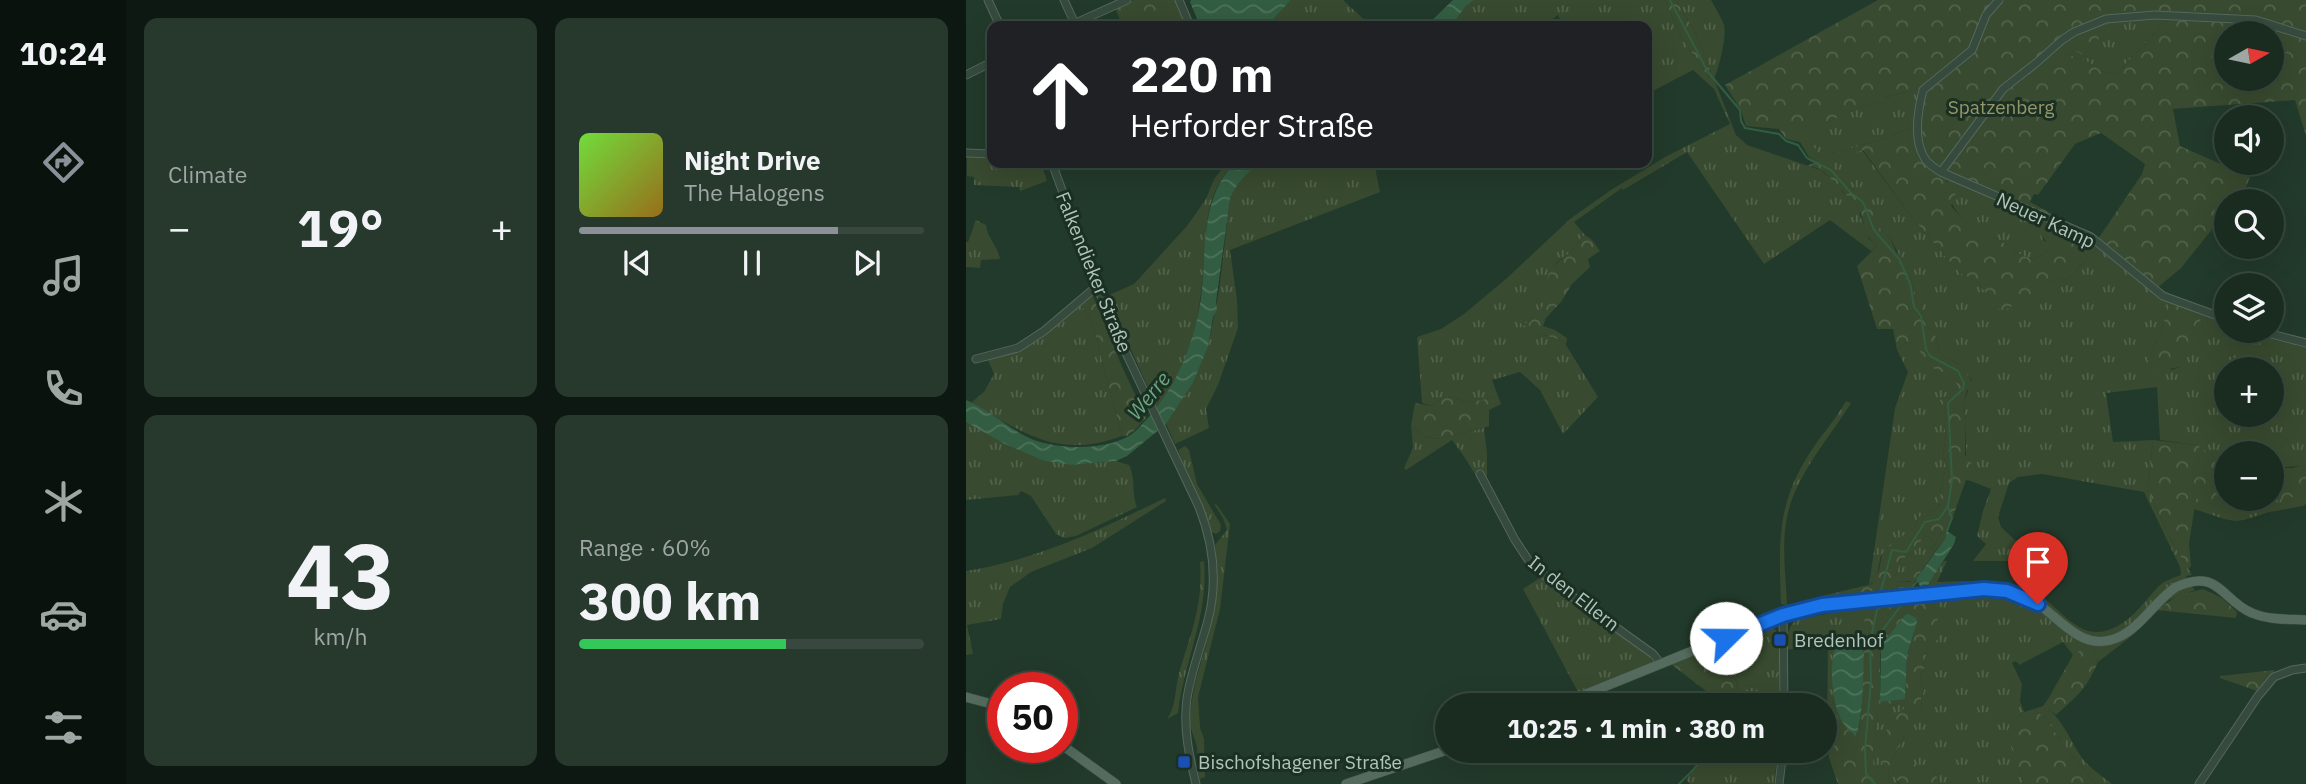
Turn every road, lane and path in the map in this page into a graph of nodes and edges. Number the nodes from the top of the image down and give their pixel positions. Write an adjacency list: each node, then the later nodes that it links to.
1 (988, 0): 6 (street)
2 (1064, 0): 7 (street)
3 (1127, 0): 8 (street)
4 (1179, 0): 9 (street)
5 (1999, 0): 16 (street, Neuer Kamp)
6 (998, 21)
7 (1071, 21)
8 (1081, 21)
9 (1188, 21)
10 (2306, 36): 16 (street)
11 (987, 64): 12 (street)
12 (966, 75)
13 (966, 153): 14 (street)
14 (987, 154)
15 (1054, 168): 17 (street, Falkendieker Straße)
16 (1941, 172): 18 (street, Neuer Kamp)
17 (1096, 287): 21 (street); 35 (street, Falkendieker Straße)
18 (2214, 315)
19 (2284, 337): 20 (street)
20 (2306, 343)
21 (976, 359)
22 (1480, 474): 25 (street, In den Ellern)
23 (1783, 615): 24 (main road); 25 (main road); 28 (street)
24 (2306, 620)
25 (1661, 664): 27 (main road)
26 (2306, 668): 38 (street)
27 (1589, 693)
28 (1784, 693)
29 (966, 697): 30 (main road)
30 (987, 702)
31 (1435, 754): 36 (main road)
32 (1078, 757): 34 (main road)
33 (1782, 763): 37 (street)
34 (1116, 784)
35 (1196, 784)
36 (1346, 784)
37 (1779, 784)
38 (2199, 784)

